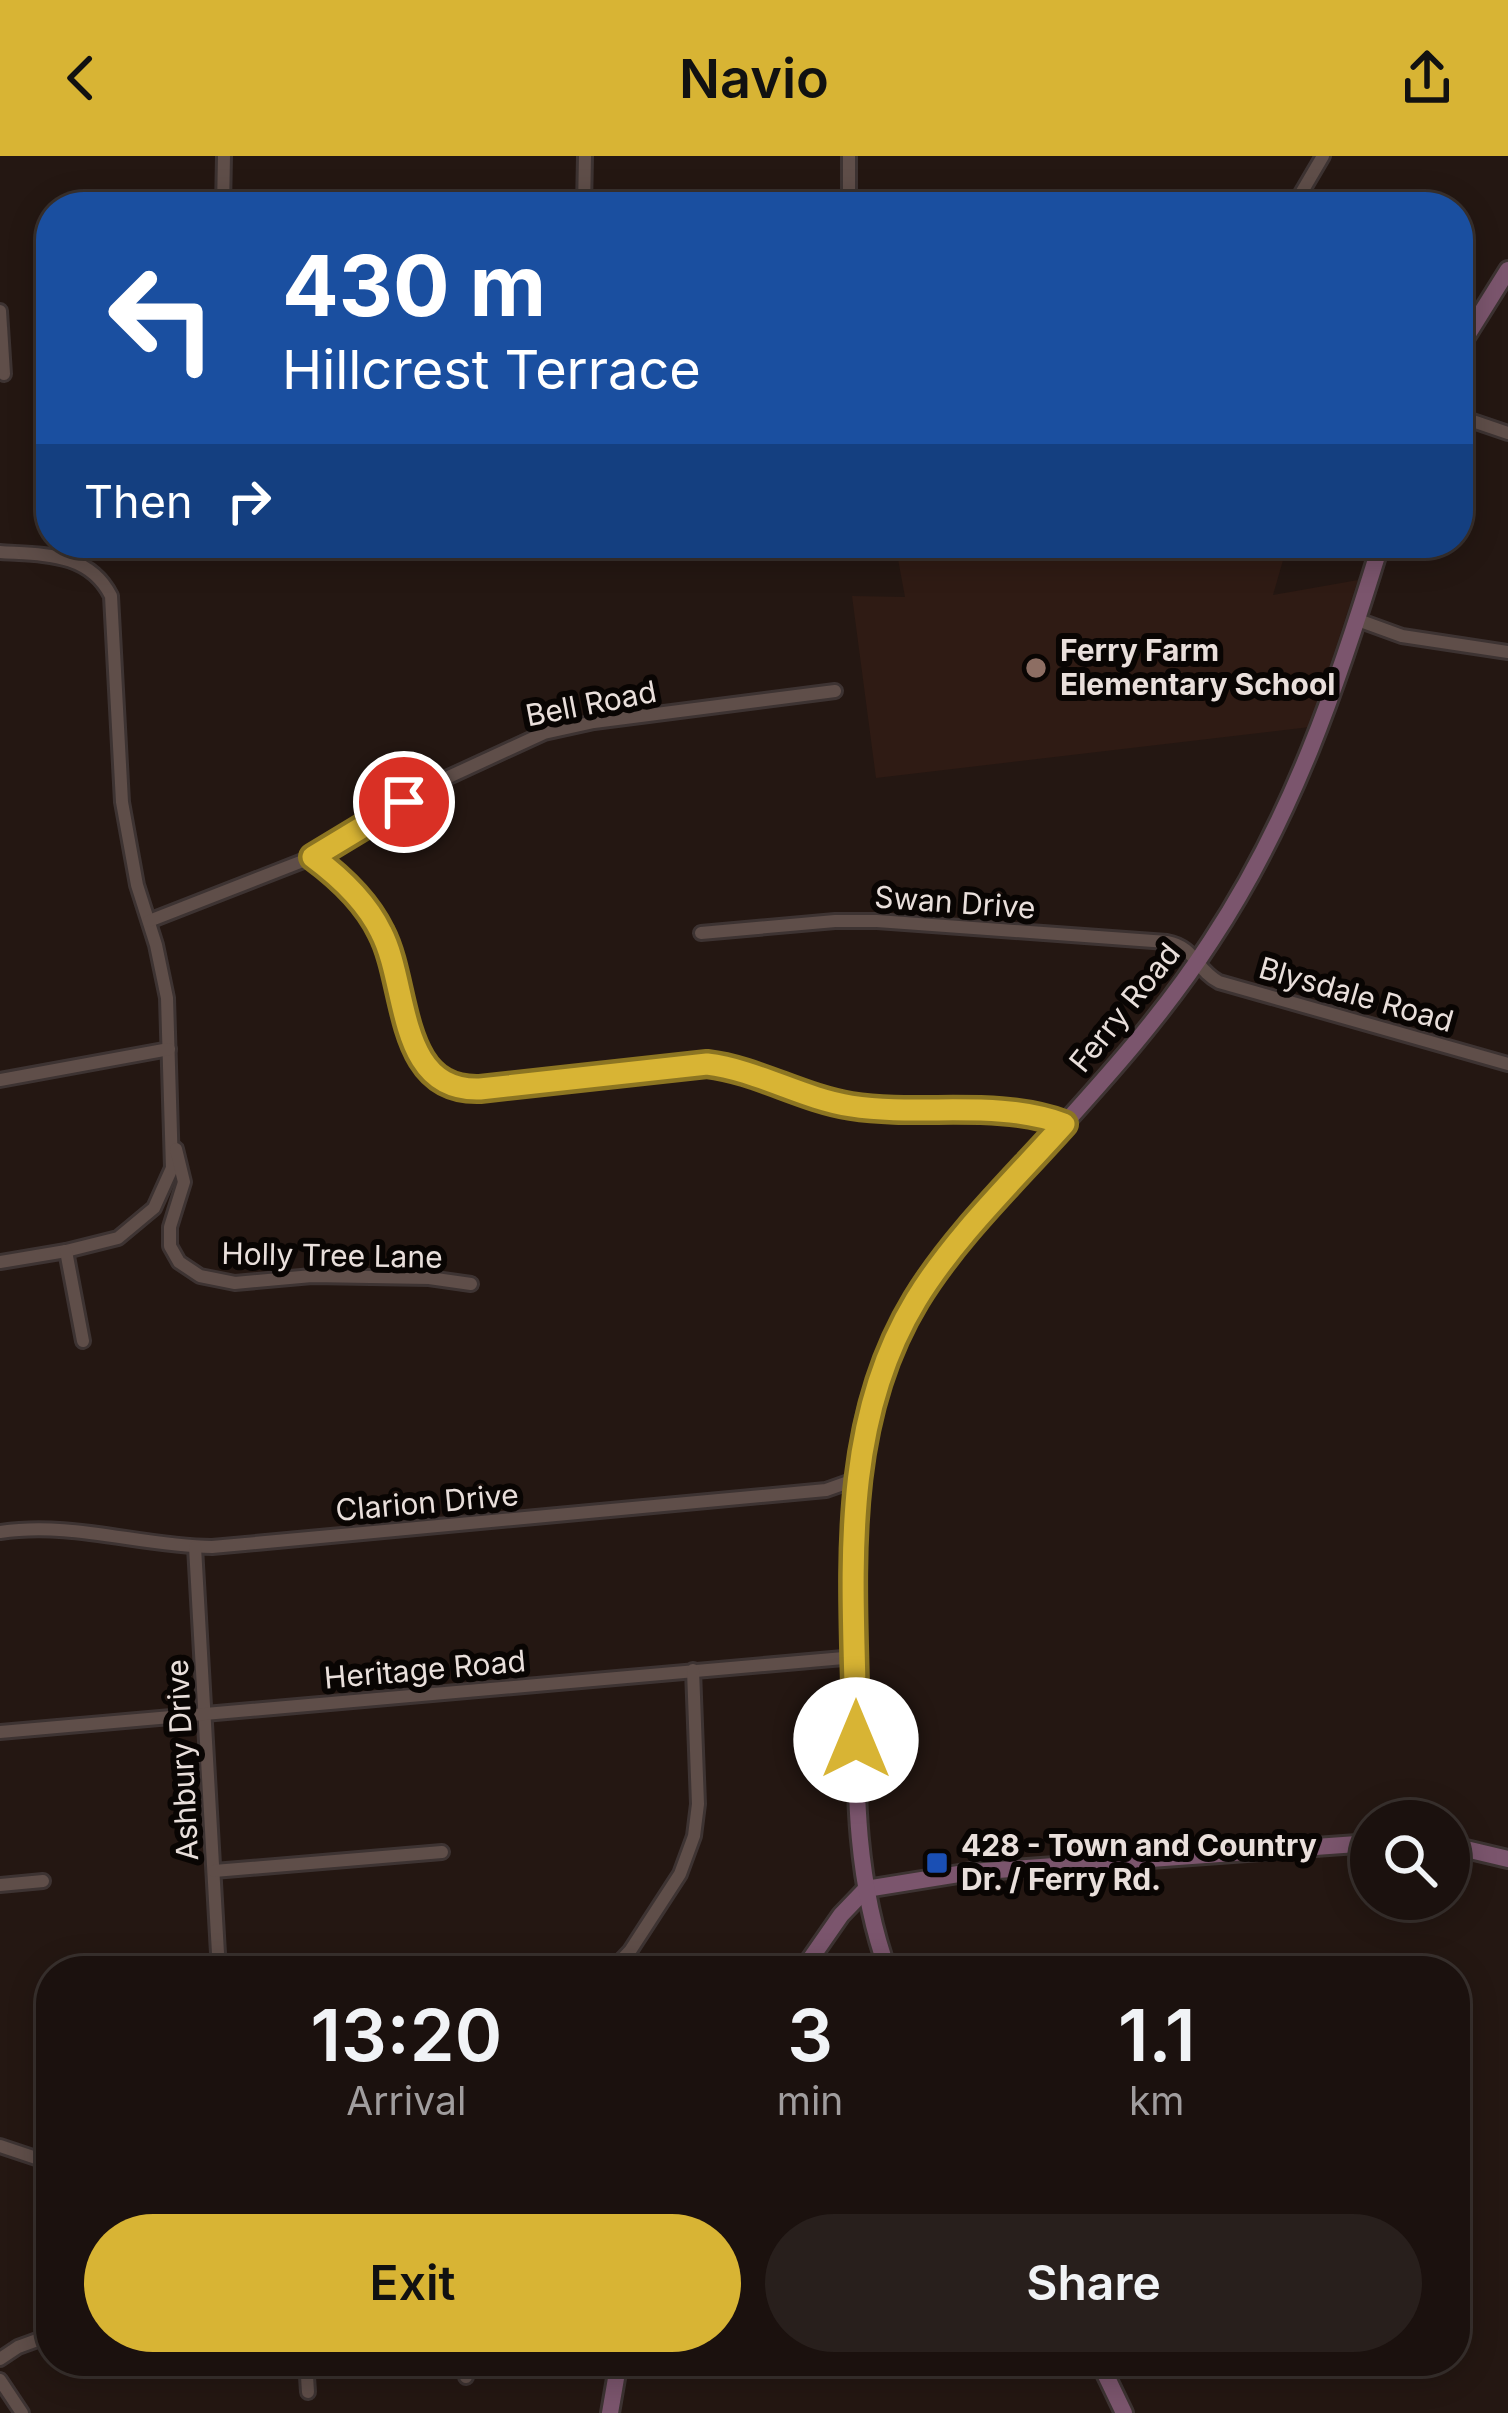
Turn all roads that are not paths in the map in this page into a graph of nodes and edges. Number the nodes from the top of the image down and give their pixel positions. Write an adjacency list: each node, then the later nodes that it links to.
1 (224, 156): 5 (street)
2 (585, 156): 6 (street)
3 (849, 156): 7 (street)
4 (1323, 156): 8 (street)
5 (223, 192)
6 (584, 192)
7 (849, 192)
8 (1301, 192)
9 (1508, 270): 11 (main road)
10 (0, 310): 12 (street)
11 (1473, 326)
12 (4, 374)
13 (1473, 421): 14 (street)
14 (1508, 433)
15 (0, 552): 16 (street)
16 (36, 557)
17 (47, 558): 23 (street)
18 (1377, 558): 19 (main road, Ferry Road)
19 (1358, 620): 20 (street); 25 (main road, Ferry Road)
20 (1508, 652)
21 (836, 691): 22 (street, Bell Road)
22 (313, 857): 23 (street, Bell Road); 29 (street)
23 (148, 921): 26 (street)
24 (700, 933): 25 (street, Swan Drive)
25 (1198, 962): 27 (street, Blysdale Road); 29 (main road, Ferry Road)
26 (169, 1049): 28 (street); 30 (street)
27 (1508, 1064)
28 (0, 1080)
29 (1064, 1124): 35 (main road, Ferry Road)
30 (174, 1142): 31 (street); 33 (street, Holly Tree Lane)
31 (66, 1251): 32 (street); 34 (street)
32 (0, 1262)
33 (471, 1284)
34 (82, 1340)
35 (857, 1479): 37 (street, Clarion Drive); 38 (main road, Ferry Road)
36 (0, 1532): 37 (street, Clarion Drive)
37 (195, 1547): 40 (street, Ashbury Drive)
38 (855, 1657): 39 (street, Heritage Road); 49 (main road, Ferry Road)
39 (693, 1670): 40 (street, Heritage Road); 51 (street)
40 (203, 1714): 41 (street, Heritage Road); 46 (street, Ashbury Drive)
41 (0, 1732)
42 (1350, 1845): 49 (main road)
43 (1470, 1850): 45 (main road)
44 (442, 1852): 46 (street)
45 (1508, 1859)
46 (214, 1871): 50 (street, Ashbury Drive)
47 (43, 1882): 48 (street)
48 (0, 1885)
49 (866, 1889): 52 (main road); 53 (main road, Ferry Road)
50 (218, 1956)
51 (625, 1956)
52 (812, 1956)
53 (884, 1956)
54 (0, 2146): 55 (street)
55 (36, 2158)
56 (36, 2340): 57 (street)
57 (0, 2359)
58 (307, 2376): 62 (street)
59 (616, 2376): 64 (main road)
60 (1106, 2376): 65 (main road)
61 (0, 2380): 63 (street)
62 (308, 2392)
63 (22, 2413)
64 (610, 2413)
65 (1124, 2413)

